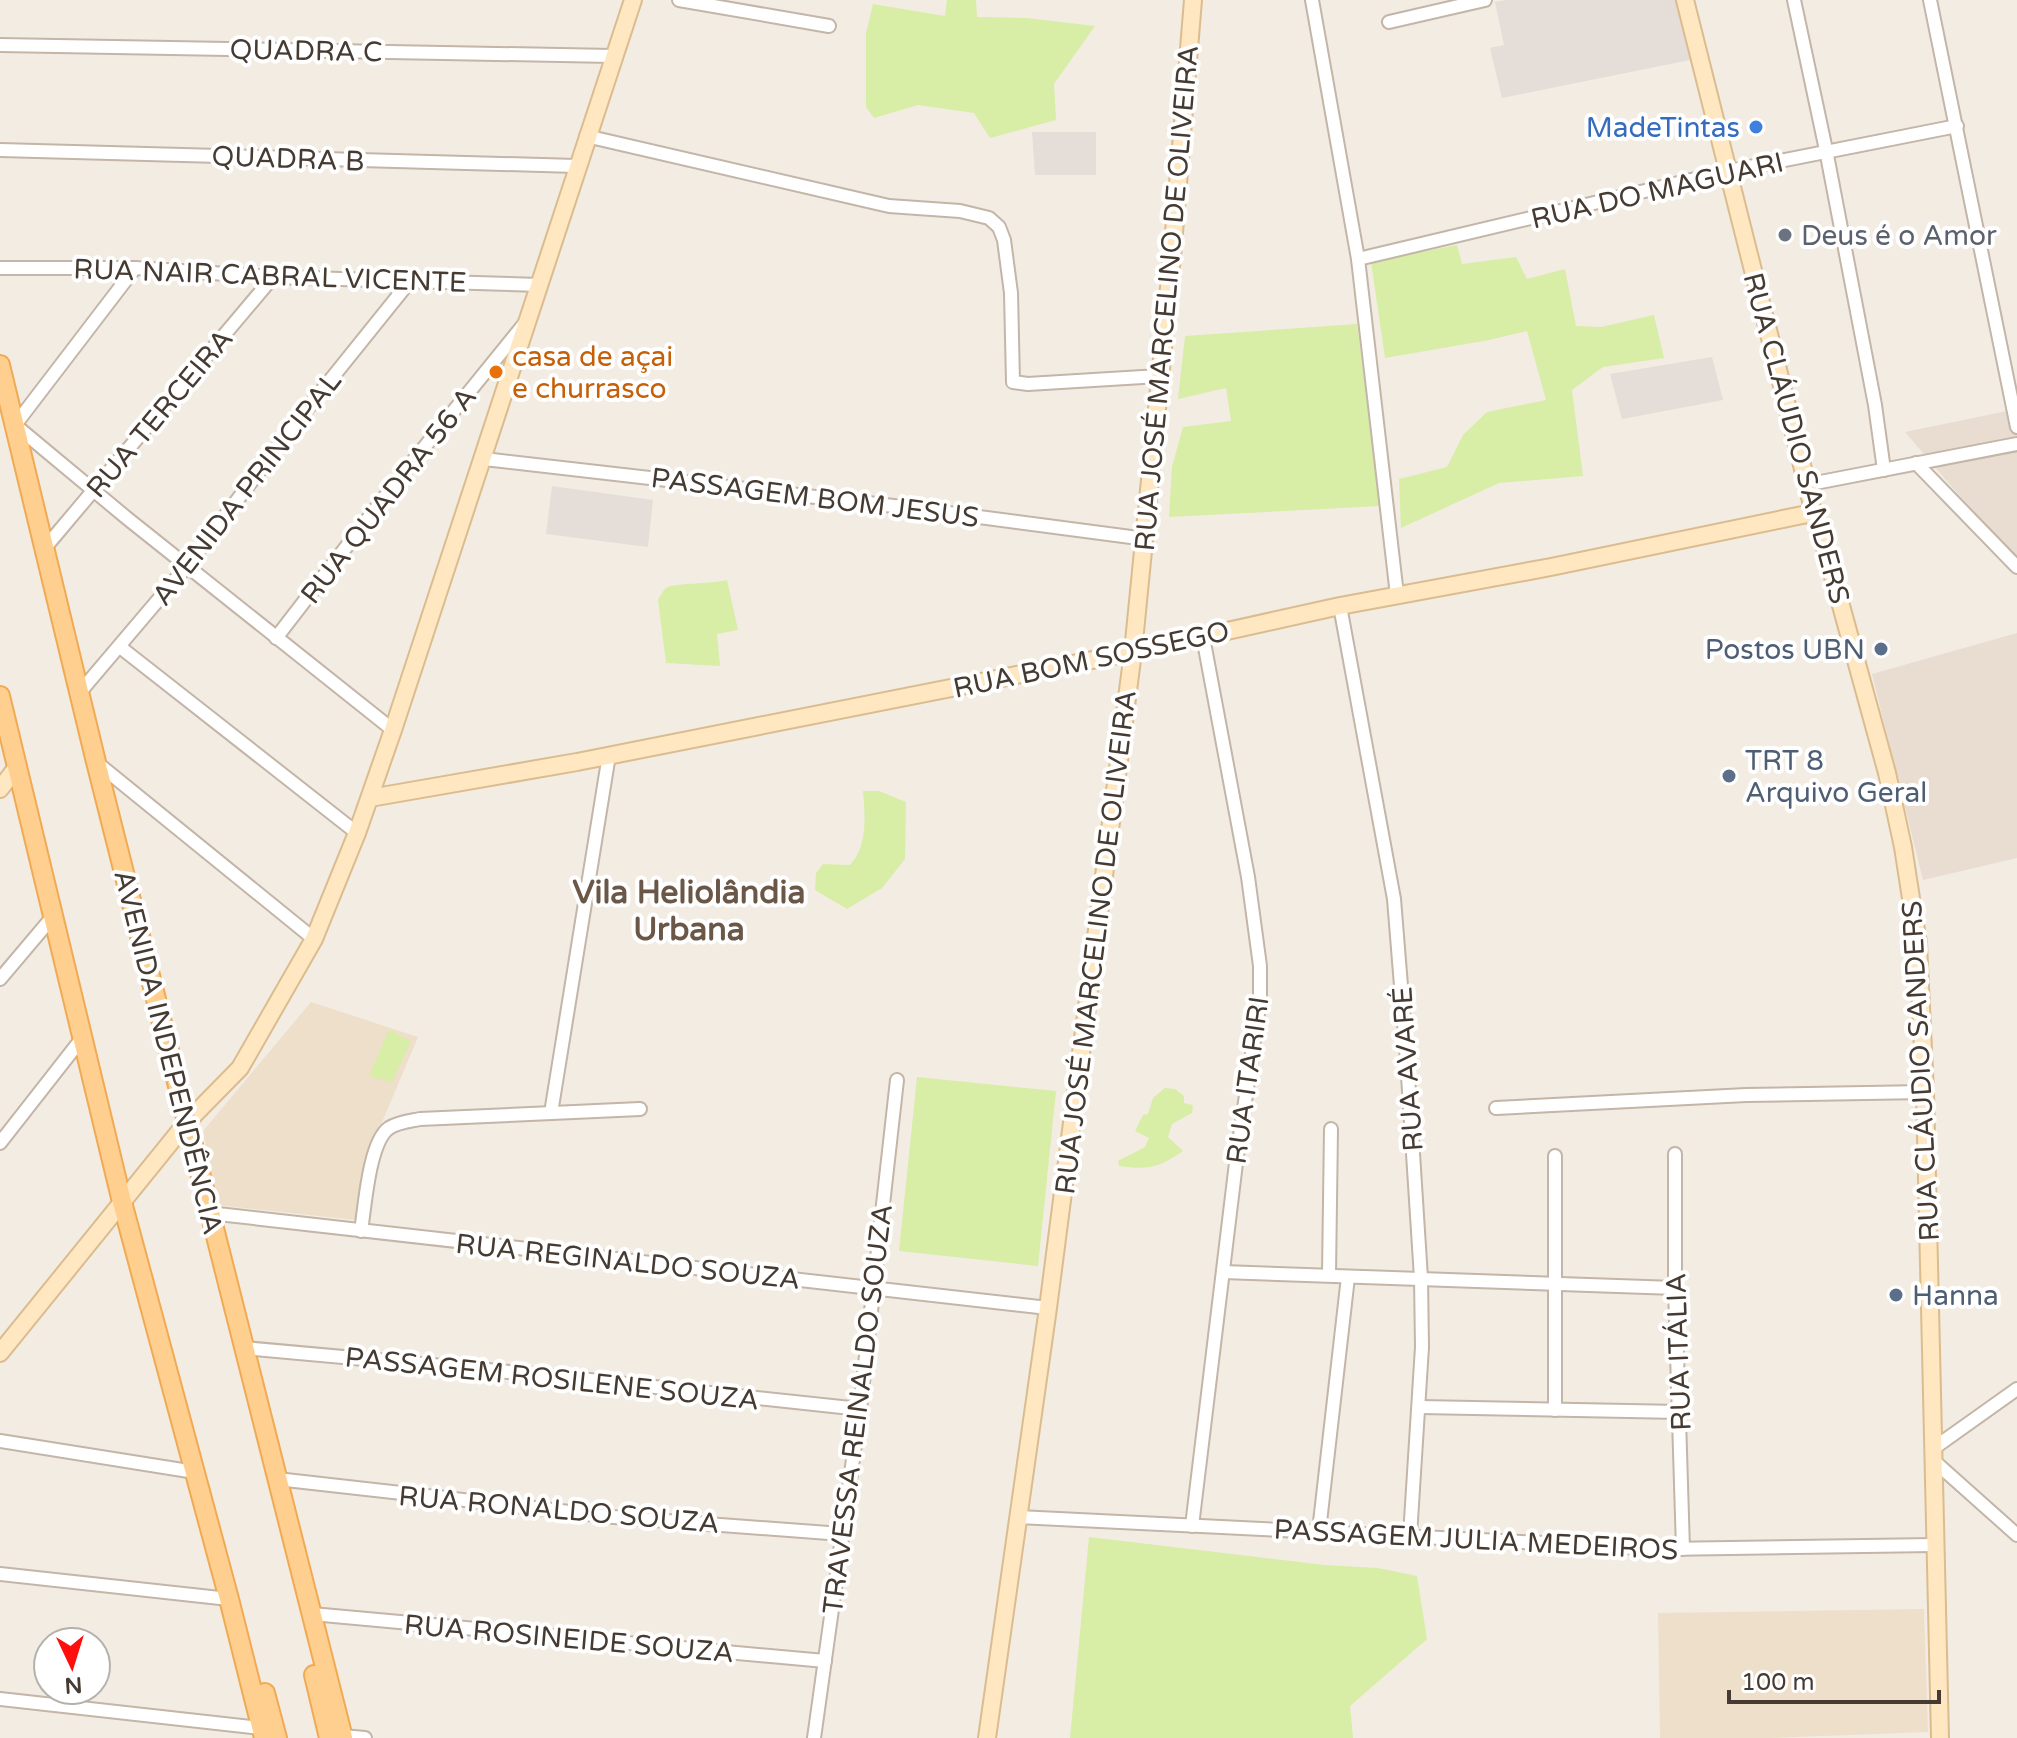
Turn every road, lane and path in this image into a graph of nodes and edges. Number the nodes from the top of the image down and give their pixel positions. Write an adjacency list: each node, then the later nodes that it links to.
1 (633, 0): 12 (main road)
2 (679, 0): 10 (street)
3 (1193, 0): 27 (main road, RUA JOSÉ MARCELINO DE OLIVEIRA)
4 (1312, 0): 19 (street)
5 (1485, 0): 9 (street)
6 (1685, 0): 18 (main road, RUA CLÁUDIO SANDERS)
7 (1794, 0): 16 (street)
8 (1930, 0): 13 (street)
9 (1389, 22)
10 (829, 26)
11 (0, 45): 12 (street, QUADRA C)
12 (613, 56): 14 (main road)
13 (1957, 126): 16 (street, RUA DO MAGUARI); 29 (street)
14 (586, 136): 17 (main road); 27 (street)
15 (0, 150): 17 (street, QUADRA B)
16 (1826, 150): 18 (street, RUA DO MAGUARI); 33 (street)
17 (576, 166): 24 (main road)
18 (1729, 171): 19 (street, RUA DO MAGUARI); 34 (main road, RUA CLÁUDIO SANDERS)
19 (1358, 259): 41 (street)
20 (0, 268): 21 (street, RUA NAIR CABRAL VICENTE)
21 (135, 268): 22 (street, RUA NAIR CABRAL VICENTE); 28 (street)
22 (273, 277): 23 (street, RUA NAIR CABRAL VICENTE); 35 (street, RUA TERCEIRA)
23 (410, 281): 24 (street, RUA NAIR CABRAL VICENTE); 39 (street, AVENIDA PRINCIPAL)
24 (540, 285): 25 (main road)
25 (530, 316): 31 (main road); 44 (street, RUA QUADRA 56 A)
26 (0, 365): 28 (main road, AVENIDA INDEPENDÊNCIA)
27 (1159, 376): 37 (main road, RUA JOSÉ MARCELINO DE OLIVEIRA)
28 (15, 425): 35 (street); 38 (main road, AVENIDA INDEPENDÊNCIA)
29 (2017, 427)
30 (2017, 444): 32 (street)
31 (484, 459): 37 (street, PASSAGEM BOM JESUS); 49 (main road)
32 (1916, 463): 33 (street); 40 (street)
33 (1884, 470): 34 (street)
34 (1805, 485): 36 (main road, RUA CLÁUDIO SANDERS)
35 (93, 491): 38 (street, RUA TERCEIRA); 39 (street)
36 (1812, 513): 41 (main road, RUA BOM SOSSEGO); 61 (main road, RUA CLÁUDIO SANDERS)
37 (1146, 539): 46 (main road, RUA JOSÉ MARCELINO DE OLIVEIRA)
38 (44, 549): 47 (main road, AVENIDA INDEPENDÊNCIA)
39 (187, 566): 44 (street); 45 (street, AVENIDA PRINCIPAL)
40 (2017, 567)
41 (1397, 595): 42 (main road, RUA BOM SOSSEGO)
42 (1340, 606): 43 (main road, RUA BOM SOSSEGO); 76 (street, RUA AVARÉ)
43 (1203, 637): 46 (main road, RUA BOM SOSSEGO); 73 (street, RUA ITARIRI)
44 (276, 638): 49 (street)
45 (120, 647): 47 (street, AVENIDA PRINCIPAL); 55 (street)
46 (1133, 652): 50 (main road, RUA BOM SOSSEGO); 80 (main road, RUA JOSÉ MARCELINO DE OLIVEIRA)
47 (80, 692): 51 (main road, AVENIDA INDEPENDÊNCIA)
48 (0, 696): 52 (main road)
49 (393, 730): 54 (main road)
50 (609, 755): 54 (main road, RUA BOM SOSSEGO); 64 (street)
51 (96, 762): 57 (street); 65 (main road, AVENIDA INDEPENDÊNCIA)
52 (17, 767): 53 (main road); 56 (main road)
53 (0, 789)
54 (370, 798): 55 (main road)
55 (357, 833): 57 (main road)
56 (55, 914): 58 (street); 59 (main road)
57 (314, 939): 65 (main road)
58 (0, 979)
59 (83, 1037): 67 (street); 70 (main road)
60 (897, 1080): 79 (street, TRAVESSA REINALDO SOUZA)
61 (1925, 1092): 62 (street); 89 (main road, RUA CLÁUDIO SANDERS)
62 (1496, 1108)
63 (640, 1109): 64 (street)
64 (551, 1113): 72 (street)
65 (187, 1122): 70 (main road); 71 (main road, AVENIDA INDEPENDÊNCIA)
66 (1331, 1129): 74 (street)
67 (0, 1143)
68 (1675, 1154): 78 (street, RUA ITÁLIA)
69 (1555, 1156): 77 (street)
70 (122, 1202): 82 (main road); 90 (main road)
71 (209, 1213): 72 (street, RUA REGINALDO SOUZA); 81 (main road, AVENIDA INDEPENDÊNCIA)
72 (361, 1231): 79 (street, RUA REGINALDO SOUZA)
73 (1223, 1272): 74 (street); 94 (street, RUA ITARIRI)
74 (1329, 1274): 75 (street)
75 (1348, 1277): 76 (street); 95 (street)
76 (1421, 1278): 77 (street); 84 (street, RUA AVARÉ)
77 (1553, 1284): 78 (street); 86 (street)
78 (1675, 1288): 87 (street, RUA ITÁLIA)
79 (874, 1289): 80 (street, RUA REGINALDO SOUZA); 85 (street, TRAVESSA REINALDO SOUZA)
80 (1048, 1308): 92 (main road, RUA JOSÉ MARCELINO DE OLIVEIRA)
81 (244, 1348): 85 (street, PASSAGEM ROSILENE SOUZA); 91 (main road, AVENIDA INDEPENDÊNCIA)
82 (0, 1353)
83 (2017, 1389): 89 (street)
84 (1420, 1407): 86 (street); 98 (street, RUA AVARÉ)
85 (860, 1409): 96 (street, TRAVESSA REINALDO SOUZA)
86 (1555, 1410): 87 (street)
87 (1680, 1412): 100 (street, RUA ITÁLIA)
88 (0, 1441): 90 (street)
89 (1934, 1454): 97 (street); 99 (main road, RUA CLÁUDIO SANDERS)
90 (195, 1472): 101 (main road)
91 (277, 1479): 93 (main road, AVENIDA INDEPENDÊNCIA); 96 (street, RUA RONALDO SOUZA)
92 (1018, 1517): 94 (street, PASSAGEM JULIA MEDEIROS); 111 (main road, RUA JOSÉ MARCELINO DE OLIVEIRA)
93 (289, 1523): 104 (main road, AVENIDA INDEPENDÊNCIA); 108 (main road)
94 (1192, 1526): 95 (street, PASSAGEM JULIA MEDEIROS)
95 (1319, 1531): 98 (street, PASSAGEM JULIA MEDEIROS)
96 (842, 1534): 105 (street, TRAVESSA REINALDO SOUZA)
97 (2017, 1535)
98 (1410, 1536): 100 (street, PASSAGEM JULIA MEDEIROS)
99 (1934, 1545): 100 (street, PASSAGEM JULIA MEDEIROS); 112 (main road, RUA CLÁUDIO SANDERS)
100 (1683, 1549)
101 (217, 1555): 103 (main road); 107 (main road)
102 (0, 1574): 103 (street)
103 (229, 1599): 107 (main road)
104 (312, 1614): 105 (street, RUA ROSINEIDE SOUZA); 108 (main road, AVENIDA INDEPENDÊNCIA)
105 (825, 1661): 110 (street, TRAVESSA REINALDO SOUZA)
106 (0, 1699): 107 (street)
107 (267, 1735)
108 (338, 1737): 109 (street)
109 (365, 1738)
110 (814, 1738)
111 (987, 1738)
112 (1940, 1738)

